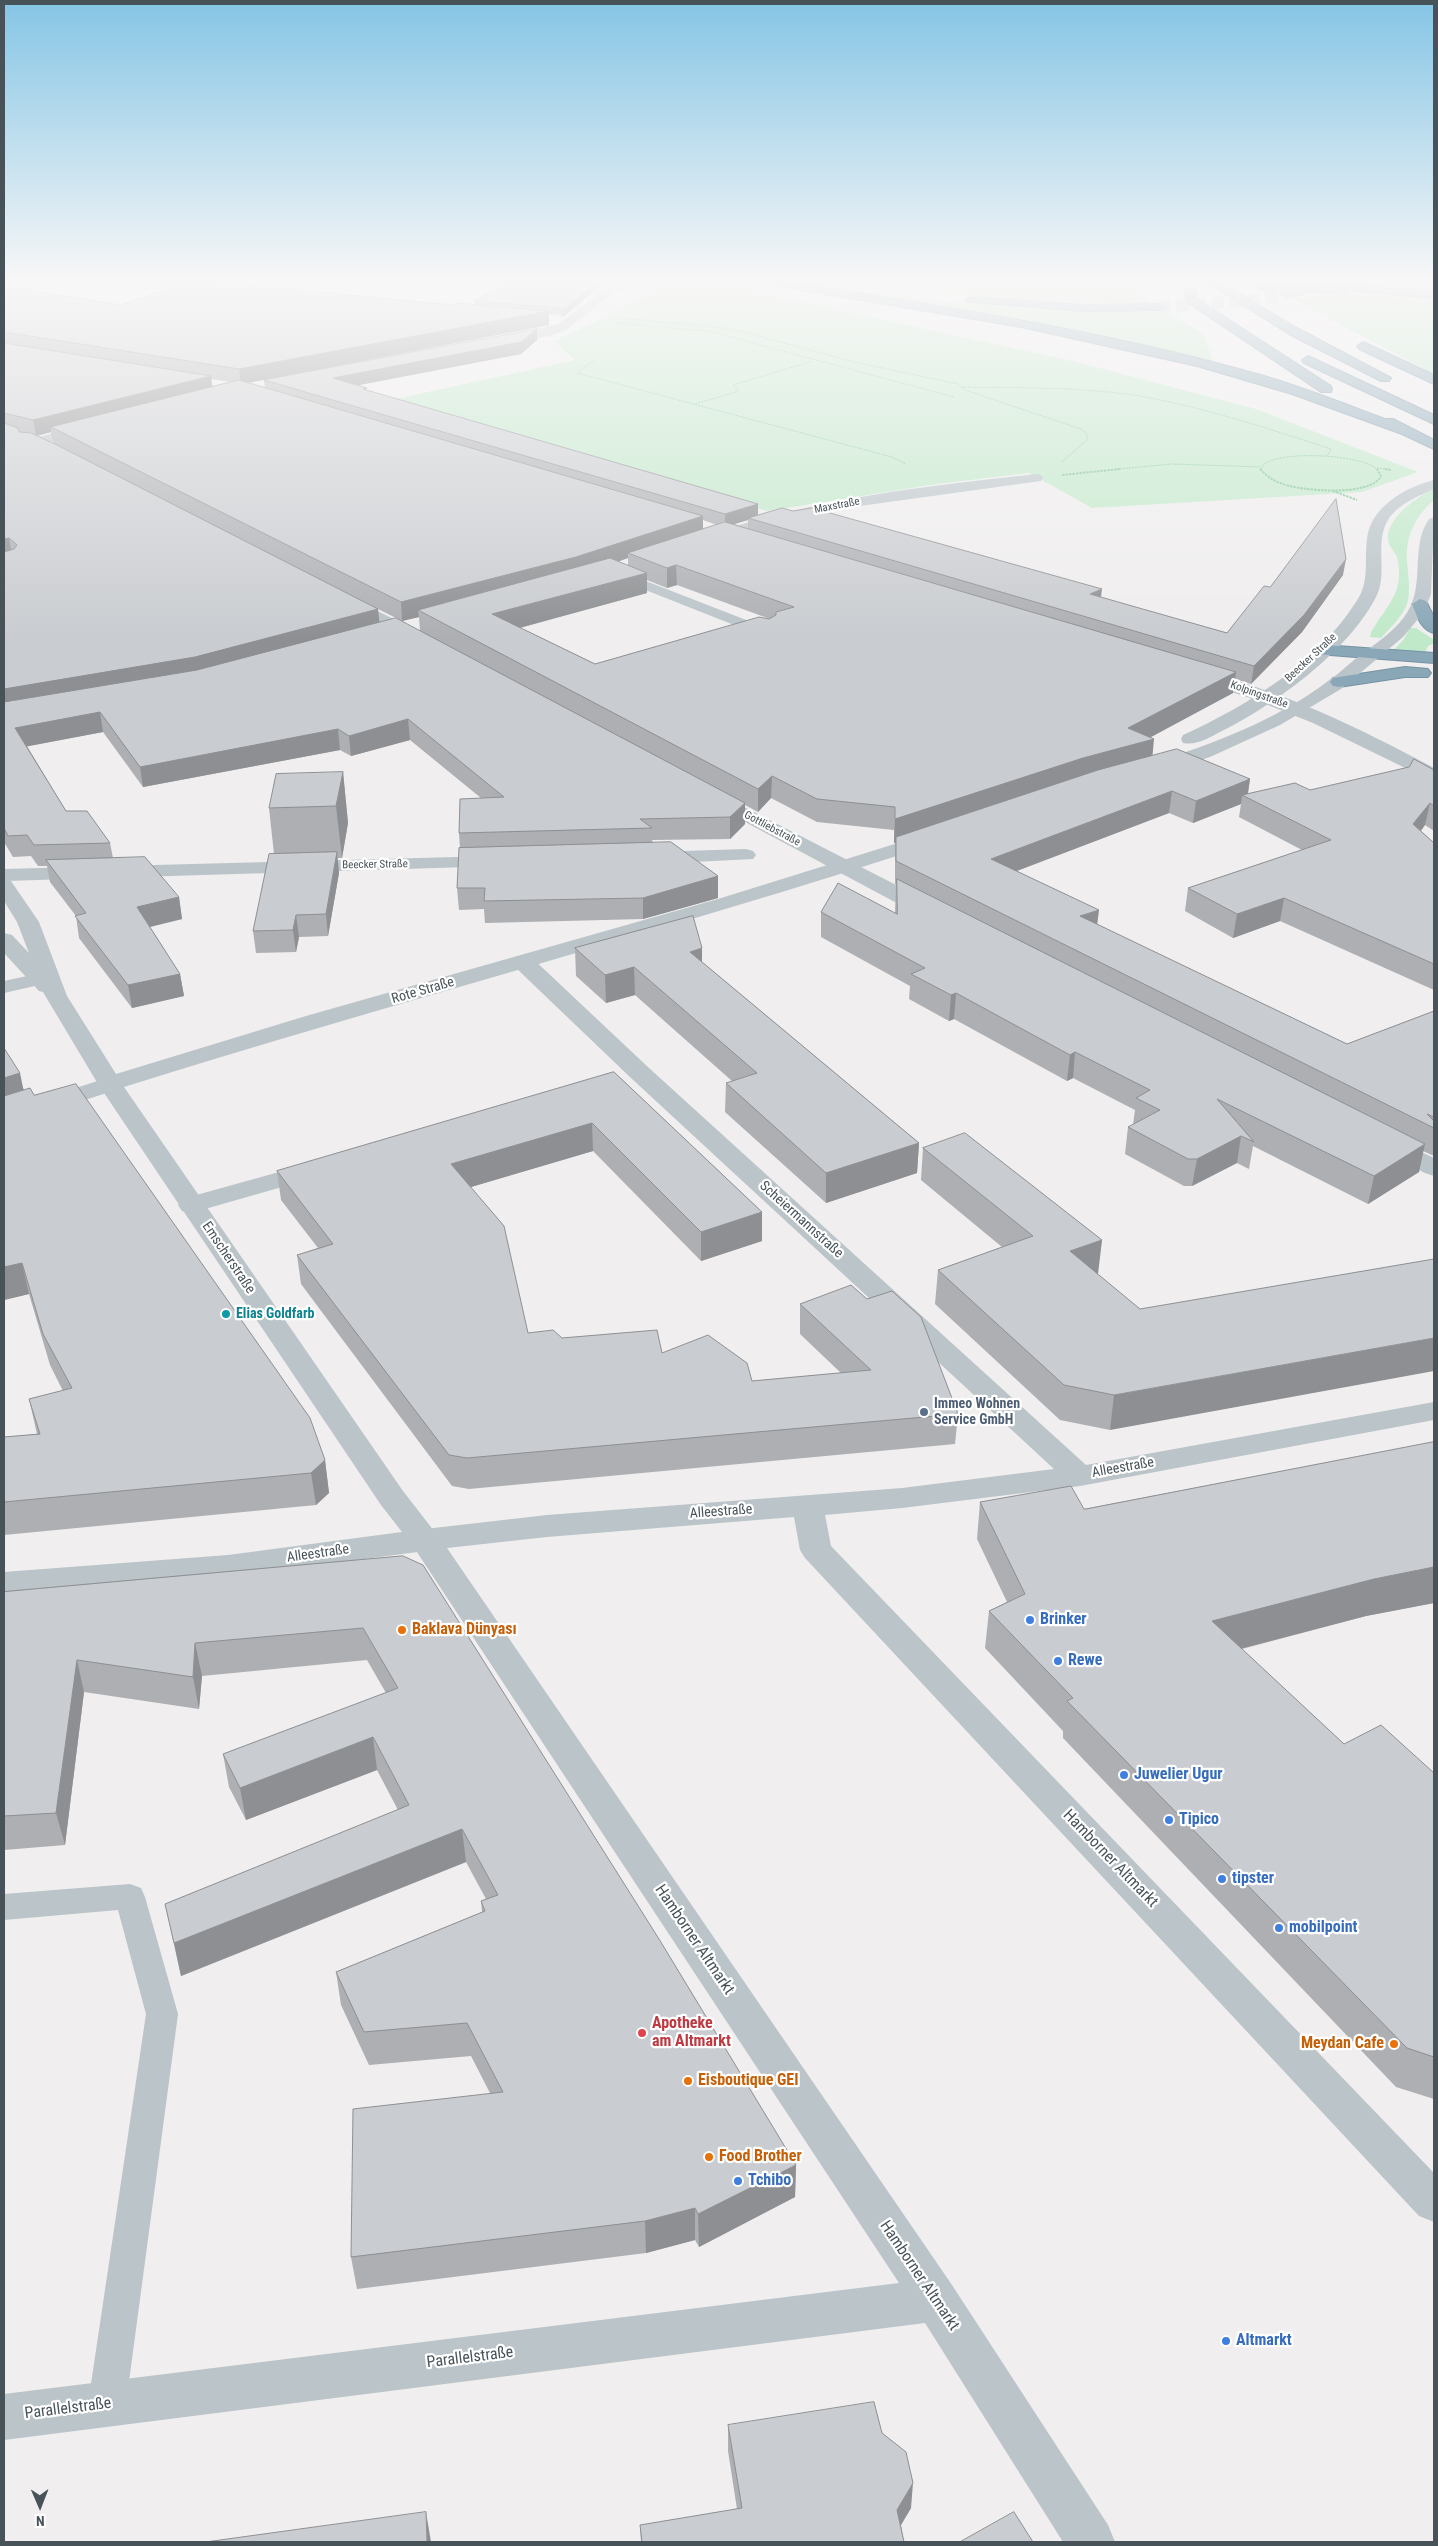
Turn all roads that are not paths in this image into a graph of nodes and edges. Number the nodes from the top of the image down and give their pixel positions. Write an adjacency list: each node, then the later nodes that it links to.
1 (1328, 402): 6 (highway)
2 (1350, 402): 6 (highway)
3 (1396, 402): 4 (highway)
4 (1434, 420)
5 (102, 424): 8 (street)
6 (1405, 431): 9 (highway)
7 (4, 433): 8 (street)
8 (35, 442): 10 (street); 11 (street)
9 (1434, 444)
10 (4, 450)
11 (58, 453)
12 (1036, 478): 16 (street, Maxstraße)
13 (1434, 484): 28 (street, Beecker Straße)
14 (1434, 522): 22 (street, Beecker Straße)
15 (698, 526): 16 (street)
16 (726, 534): 17 (street); 18 (street, Maxstraße)
17 (745, 540)
18 (690, 545)
19 (637, 563): 20 (street)
20 (605, 573): 25 (lane)
21 (334, 594): 23 (street)
22 (1420, 604): 24 (highway); 29 (street, Beecker Straße)
23 (412, 627): 26 (street); 27 (street)
24 (1434, 628)
25 (768, 634)
26 (374, 637)
27 (437, 648)
28 (1324, 650): 29 (highway); 35 (street, Beecker Straße)
29 (1367, 658): 30 (highway); 32 (highway); 34 (street, Beecker Straße)
30 (1434, 658)
31 (1183, 670): 35 (street, Kolpingstraße)
32 (1405, 672): 33 (highway); 34 (highway)
33 (1434, 674)
34 (1339, 682): 36 (street, Beecker Straße)
35 (1267, 698): 36 (street, Kolpingstraße); 36 (street, Beecker Straße)
36 (1296, 709): 37 (street, Kolpingstraße)
37 (1434, 776)
38 (696, 788): 43 (street, Gottliebstraße)
39 (947, 833): 43 (street)
40 (746, 855): 41 (street)
41 (637, 858)
42 (518, 861): 44 (street, Beecker Straße)
43 (844, 868): 46 (street, Gottliebstraße); 48 (street, Rote Straße)
44 (4, 876)
45 (4, 885): 50 (street, Emscherstraße)
46 (950, 922)
47 (4, 940): 50 (street, Emscherstraße)
48 (523, 962): 51 (street, Scheiermannstraße); 53 (street, Rote Straße)
49 (4, 987): 50 (lane)
50 (48, 987): 53 (street, Emscherstraße)
51 (640, 1074): 52 (street); 60 (street, Scheiermannstraße)
52 (614, 1082)
53 (110, 1084): 54 (street, Rote Straße); 58 (street, Emscherstraße)
54 (4, 1119)
55 (1372, 1137): 57 (street)
56 (333, 1165): 58 (street)
57 (1434, 1168)
58 (191, 1205): 62 (street, Emscherstraße)
59 (1434, 1411): 60 (street, Alleestraße)
60 (1080, 1476): 61 (street, Alleestraße)
61 (807, 1505): 62 (street, Alleestraße); 65 (street, Hamborner Altmarkt)
62 (425, 1540): 63 (street, Alleestraße); 66 (street, Hamborner Altmarkt)
63 (4, 1583)
64 (4, 1907): 67 (lane)
65 (1434, 2202)
66 (936, 2300): 67 (street, Parallelstraße); 69 (street, Hamborner Altmarkt)
67 (107, 2404): 68 (street, Parallelstraße)
68 (4, 2417)
69 (1091, 2542)

